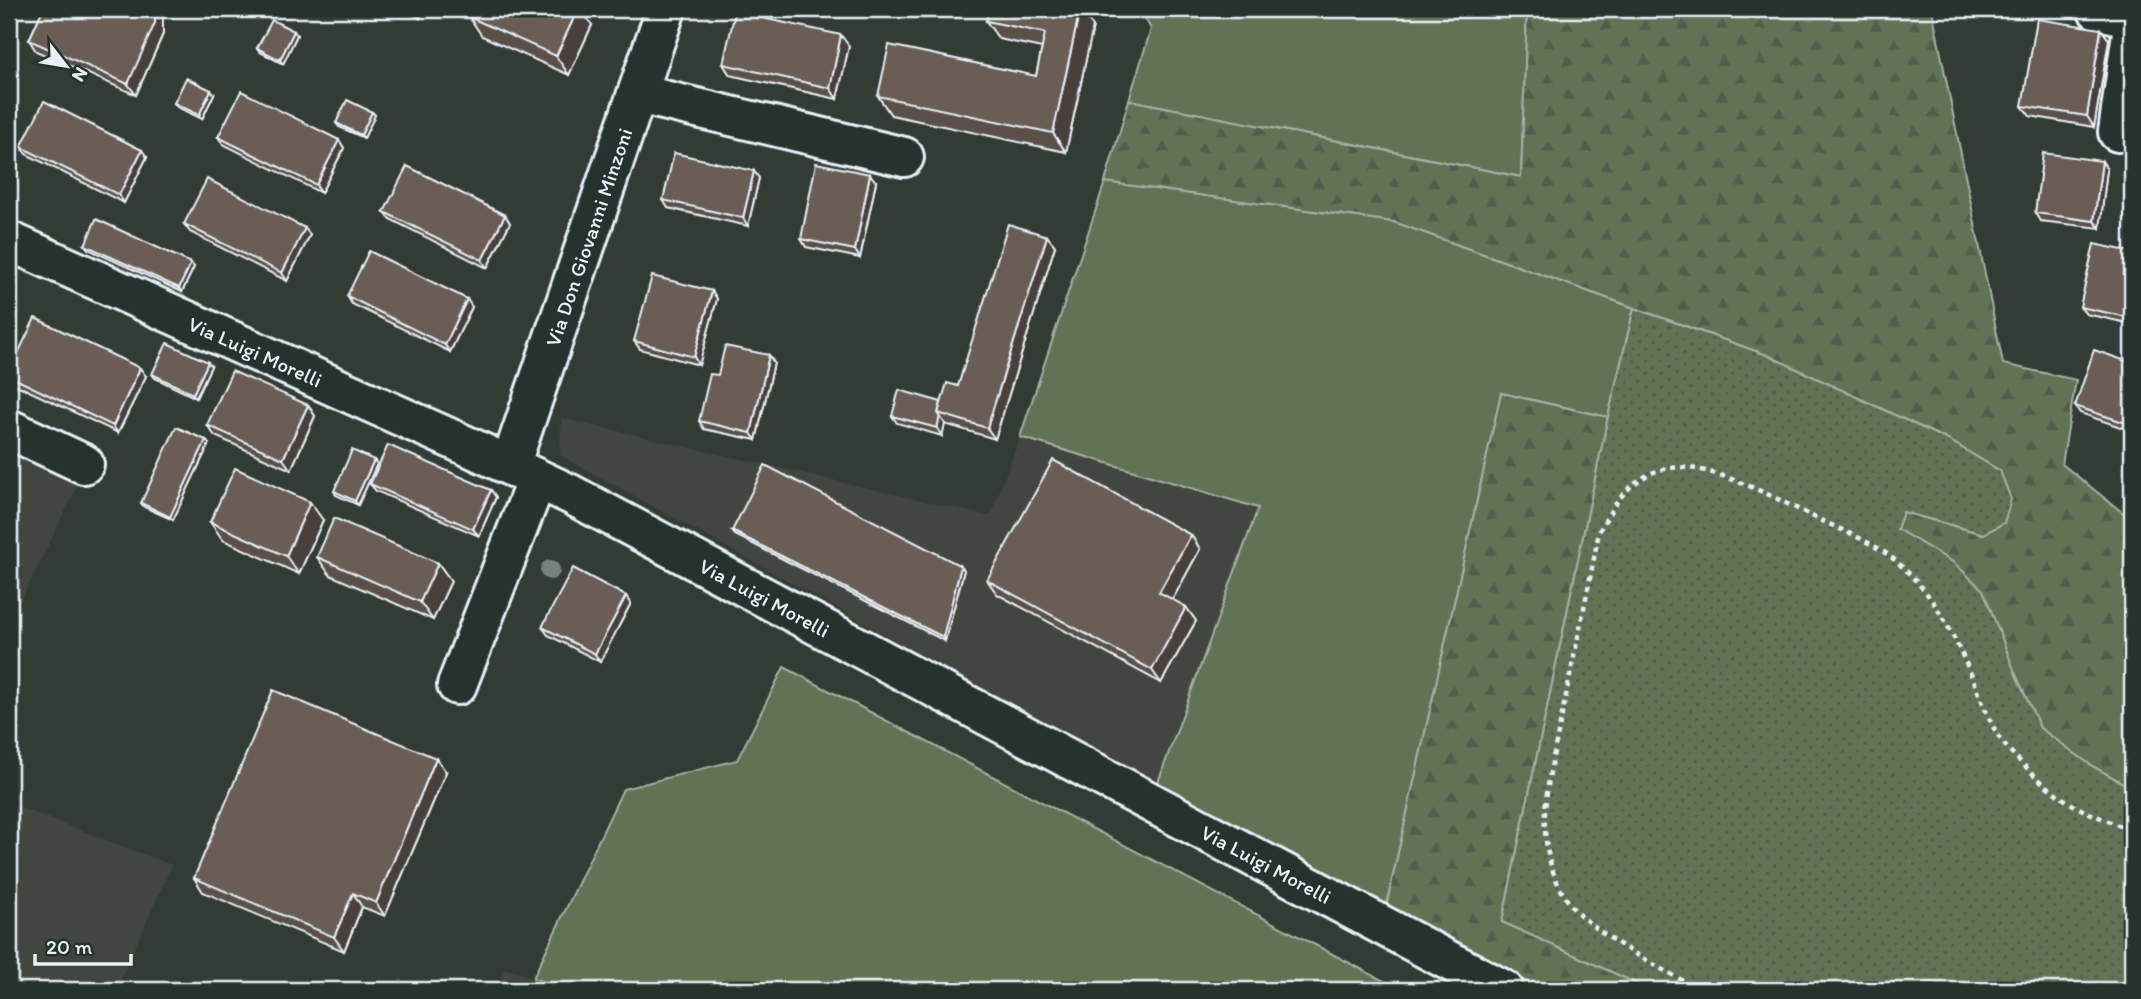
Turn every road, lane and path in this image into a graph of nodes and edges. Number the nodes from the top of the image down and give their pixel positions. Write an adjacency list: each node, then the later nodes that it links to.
1 (666, 9): 5 (street, Via Don Giovanni Minzoni)
2 (2097, 9): 3 (street)
3 (2132, 18)
4 (2132, 33): 6 (street)
5 (638, 94): 7 (street); 11 (street, Via Don Giovanni Minzoni)
6 (2118, 132)
7 (904, 157)
8 (9, 241): 11 (street, Via Luigi Morelli)
9 (9, 429): 10 (street)
10 (84, 464)
11 (539, 480): 12 (street, Via Don Giovanni Minzoni); 14 (street, Via Luigi Morelli)
12 (457, 685)
13 (2132, 832): 15 (path)
14 (1504, 990)
15 (1700, 990)

